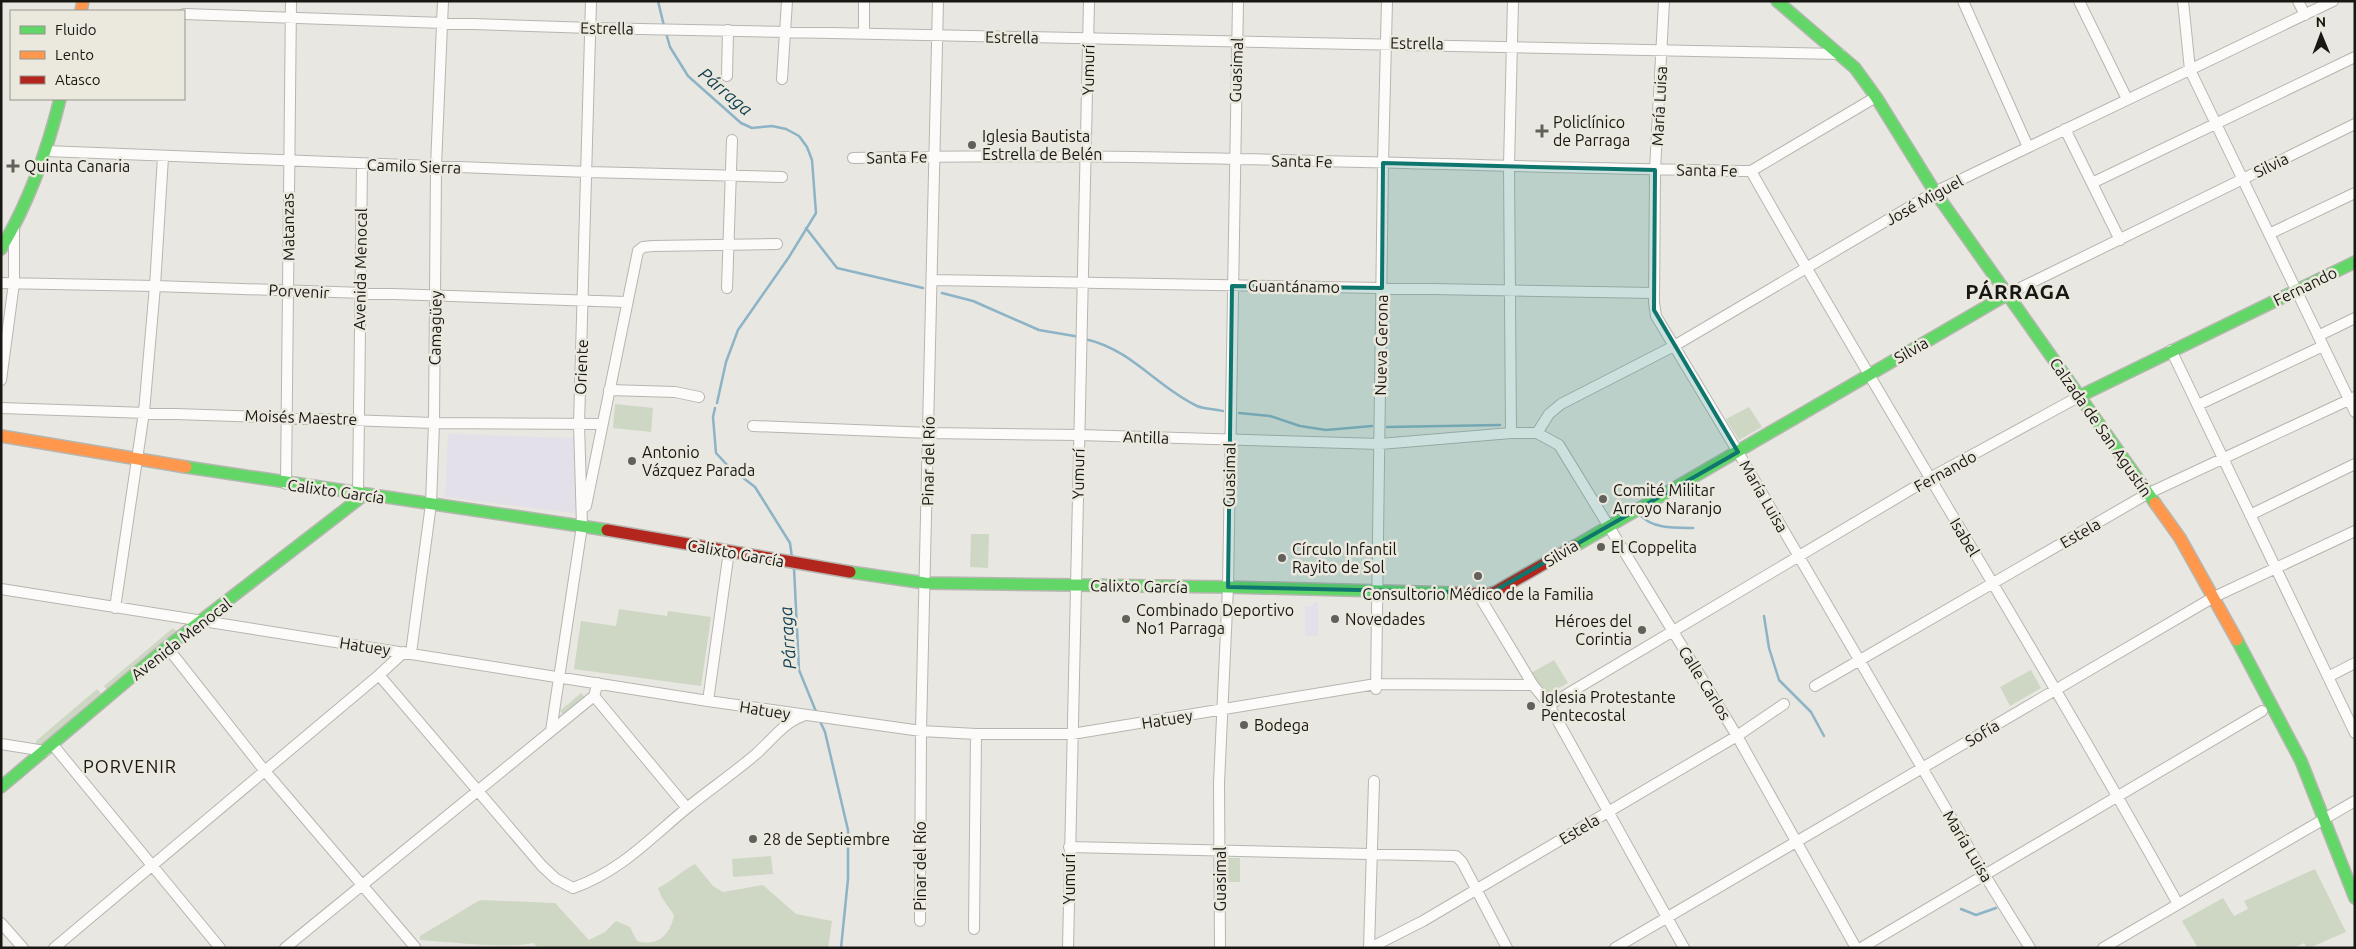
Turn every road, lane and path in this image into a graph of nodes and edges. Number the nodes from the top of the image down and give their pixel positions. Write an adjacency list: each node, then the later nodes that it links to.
1 (291, 1): 20 (street, Matanzas)
2 (443, 1): 21 (street, Camagüey)
3 (591, 1): 22 (street, Oriente)
4 (787, 1): 24 (street)
5 (864, 1): 25 (street)
6 (938, 1): 26 (street, Pinar del Río)
7 (1089, 1): 27 (street, Yumurí)
8 (1238, 1): 28 (street, Guasimal)
9 (1387, 1): 29 (street, Nueva Gerona)
10 (1513, 1): 30 (street)
11 (1664, 1): 31 (street, María Luisa)
12 (1778, 1): 32 (main road, Calzada de San Agustín)
13 (1964, 1): 44 (street)
14 (2079, 1): 38 (street)
15 (2183, 1): 34 (street)
16 (2298, 1): 19 (street)
17 (2333, 1): 19 (street, José Miguel)
18 (185, 14): 20 (street, Estrella)
19 (2304, 15): 34 (street, José Miguel)
20 (290, 16): 21 (street, Estrella); 51 (street, Matanzas)
21 (443, 22): 22 (street, Estrella); 55 (street, Camagüey)
22 (591, 28): 23 (street, Estrella); 58 (street, Oriente)
23 (728, 30): 24 (street, Estrella); 35 (street)
24 (786, 31): 25 (street, Estrella); 36 (street)
25 (864, 33): 26 (street, Estrella)
26 (938, 36): 27 (street, Estrella); 46 (street, Pinar del Río)
27 (1088, 38): 28 (street, Estrella); 49 (street, Yumurí)
28 (1237, 40): 29 (street, Estrella); 50 (street, Guasimal)
29 (1386, 43): 30 (street, Estrella); 52 (street, Nueva Gerona)
30 (1511, 46): 31 (street, Estrella); 54 (street)
31 (1662, 49): 32 (street, Estrella); 56 (street, María Luisa)
32 (1841, 54): 37 (main road, Calzada de San Agustín)
33 (2355, 57): 40 (street)
34 (2190, 70): 38 (street, José Miguel); 40 (street)
35 (727, 76)
36 (782, 79)
37 (1876, 97): 57 (street); 63 (main road, Calzada de San Agustín)
38 (2127, 99): 42 (street, José Miguel)
39 (60, 100): 45 (main road)
40 (2216, 124): 61 (street); 62 (street)
41 (2355, 124): 61 (street, Silvia)
42 (2065, 128): 44 (street, José Miguel); 62 (street)
43 (732, 140): 59 (street)
44 (2028, 147): 63 (street, José Miguel)
45 (46, 151): 47 (street, Camilo Sierra); 65 (main road)
46 (934, 156): 48 (street, Santa Fe); 49 (street, Santa Fe); 73 (street, Pinar del Río)
47 (163, 157): 51 (street, Camilo Sierra); 77 (street)
48 (853, 158)
49 (1086, 158): 50 (street, Santa Fe); 74 (street, Yumurí)
50 (1233, 160): 52 (street, Santa Fe); 78 (street, Guasimal)
51 (288, 162): 53 (street, Camilo Sierra); 81 (street, Matanzas)
52 (1383, 163): 54 (street, Santa Fe); 80 (street, Nueva Gerona)
53 (362, 164): 55 (street, Camilo Sierra); 85 (street, Avenida Menocal)
54 (1509, 165): 56 (street, Santa Fe); 82 (street)
55 (436, 166): 58 (street, Camilo Sierra); 87 (street, Camagüey)
56 (1655, 170): 57 (street, Santa Fe); 84 (street, María Luisa)
57 (1751, 171): 72 (street, Isabel)
58 (588, 172): 59 (street, Camilo Sierra); 88 (street, Oriente)
59 (730, 177): 60 (street, Camilo Sierra); 69 (street)
60 (782, 177)
61 (2242, 179): 66 (street); 67 (street, Silvia)
62 (2092, 183): 67 (street)
63 (1935, 192): 72 (street, José Miguel); 86 (main road, Calzada de San Agustín)
64 (2355, 193): 66 (street)
65 (14, 229): 70 (main road); 76 (street)
66 (2269, 234): 83 (street)
67 (2120, 240): 86 (street, Silvia)
68 (777, 244): 69 (street)
69 (728, 246): 79 (street); 89 (street)
70 (1, 249)
71 (2355, 262): 83 (main road, Fernando)
72 (1806, 268): 92 (street, José Miguel); 95 (street, Isabel)
73 (933, 280): 74 (street, Guantánamo); 113 (street, Pinar del Río)
74 (1084, 282): 78 (street, Guantánamo); 114 (street, Yumurí)
75 (1, 283): 76 (street, Porvenir)
76 (14, 283): 77 (street, Porvenir); 96 (street)
77 (155, 286): 81 (street, Porvenir); 103 (street)
78 (1232, 286): 80 (street, Guantánamo); 116 (street, Guasimal)
79 (727, 288)
80 (1382, 288): 82 (street, Guantánamo); 117 (street, Nueva Gerona)
81 (289, 290): 85 (street, Porvenir); 105 (street, Matanzas)
82 (1509, 290): 84 (street, Guantánamo); 111 (street)
83 (2296, 290): 91 (street); 94 (main road, Fernando)
84 (1654, 293): 92 (street, María Luisa)
85 (360, 294): 87 (street, Porvenir); 106 (street, Avenida Menocal)
86 (2008, 294): 95 (main road, Silvia); 98 (main road, Calzada de San Agustín)
87 (435, 296): 88 (street, Porvenir); 107 (street, Camagüey)
88 (583, 300): 89 (street, Porvenir); 108 (street, Oriente)
89 (626, 302): 97 (street)
90 (2355, 318): 91 (street)
91 (2318, 336): 93 (street)
92 (1674, 346): 112 (street, José Miguel); 118 (street, María Luisa)
93 (2323, 346): 100 (street); 101 (street)
94 (2171, 350): 98 (main road, Fernando); 101 (street)
95 (1868, 374): 118 (main road, Silvia); 122 (street, Isabel)
96 (1, 380)
97 (609, 390): 99 (street); 109 (street)
98 (2080, 396): 122 (street, Fernando); 125 (main road, Calzada de San Agustín)
99 (700, 397)
100 (2352, 398): 104 (street); 119 (street, Estela)
101 (2198, 405): 119 (street)
102 (1, 408): 103 (street, Moisés Maestre)
103 (144, 412): 105 (street, Moisés Maestre); 120 (street)
104 (2355, 412)
105 (286, 417): 106 (street, Moisés Maestre); 123 (street, Matanzas)
106 (359, 420): 107 (street, Moisés Maestre); 124 (street, Avenida Menocal)
107 (434, 423): 108 (street, Moisés Maestre); 126 (street, Camagüey)
108 (579, 424): 109 (street, Moisés Maestre); 129 (street, Oriente)
109 (601, 424): 129 (street)
110 (754, 426): 113 (street, Antilla)
111 (1511, 433): 112 (street, Antilla); 117 (street, Antilla)
112 (1538, 433): 128 (street, Calle Carlos)
113 (929, 434): 114 (street, Antilla); 134 (street, Pinar del Río)
114 (1079, 435): 116 (street, Antilla); 136 (street, Yumurí)
115 (1, 436): 120 (main road, Calixto García)
116 (1230, 440): 117 (street, Antilla); 137 (street, Guasimal)
117 (1380, 444): 139 (street, Nueva Gerona)
118 (1738, 452): 128 (main road, Silvia); 132 (street, María Luisa)
119 (2224, 459): 125 (street, Estela); 127 (street)
120 (136, 460): 123 (main road, Calixto García); 142 (street)
121 (2355, 464): 127 (street)
122 (1930, 478): 132 (street, Fernando); 135 (street, Isabel)
123 (286, 484): 124 (main road, Calixto García)
124 (361, 494): 126 (main road, Calixto García); 143 (main road, Avenida Menocal)
125 (2147, 494): 135 (street, Estela); 141 (main road, Calzada de San Agustín)
126 (431, 504): 129 (main road, Calixto García); 146 (street, Camagüey)
127 (2250, 515): 133 (street)
128 (1608, 525): 140 (main road, Silvia); 144 (street, Calle Carlos)
129 (582, 526): 131 (main road, Calixto García); 150 (street, Oriente)
130 (2355, 530): 133 (street, Sofía)
131 (729, 551): 134 (main road, Calixto García); 158 (street)
132 (1799, 556): 144 (street, Fernando); 147 (street, María Luisa)
133 (2276, 568): 141 (street, Sofía); 151 (street)
134 (925, 583): 136 (main road, Calixto García); 165 (street, Pinar del Río)
135 (1993, 583): 147 (street, Estela); 156 (street, Isabel)
136 (1076, 585): 137 (main road, Calixto García); 167 (street, Yumurí)
137 (1228, 587): 139 (main road, Calixto García); 162 (street, Guasimal)
138 (1, 589): 142 (street, Hatuey)
139 (1377, 590): 140 (main road, Calixto García); 154 (street, Nueva Gerona)
140 (1478, 594): 153 (street)
141 (2214, 597): 156 (street, Sofía); 161 (main road, Calzada de San Agustín)
142 (115, 608): 143 (street, Hatuey)
143 (203, 621): 145 (main road, Avenida Menocal); 146 (street, Hatuey)
144 (1672, 630): 160 (street, Fernando); 169 (street, Calle Carlos)
145 (167, 647): 171 (main road, Avenida Menocal); 173 (street)
146 (407, 652): 149 (street); 150 (street, Hatuey)
147 (1859, 660): 155 (street, Estela); 172 (street, María Luisa)
148 (2355, 663): 151 (street)
149 (379, 675): 173 (street); 176 (street)
150 (559, 676): 152 (street, Hatuey); 164 (street, Oriente)
151 (2328, 678): 168 (street)
152 (598, 684): 157 (street); 158 (street, Hatuey)
153 (1533, 685): 154 (street, Hatuey); 160 (street)
154 (1376, 686): 162 (street, Hatuey)
155 (1815, 686)
156 (2054, 690): 172 (street, Sofía); 177 (street, Isabel)
157 (594, 696): 164 (street); 179 (street)
158 (708, 701): 163 (street, Hatuey)
159 (1784, 704): 169 (street, Estela)
160 (1549, 705): 180 (street)
161 (2271, 707): 177 (street); 181 (main road, Calzada de San Agustín)
162 (1223, 710): 167 (street, Hatuey); 184 (street, Guasimal)
163 (804, 716): 165 (street, Hatuey); 179 (street)
164 (551, 731): 176 (street)
165 (921, 731): 166 (street, Hatuey); 193 (street, Pinar del Río)
166 (976, 734): 167 (street, Hatuey); 195 (street)
167 (1072, 734): 183 (street, Yumurí)
168 (2355, 734)
169 (1737, 736): 180 (street, Estela); 182 (street, Calle Carlos)
170 (1, 744): 171 (street)
171 (49, 748): 175 (main road, Avenida Menocal); 186 (street)
172 (1922, 768): 182 (street, Sofía); 187 (street, María Luisa)
173 (264, 770): 186 (street); 188 (street)
174 (1374, 781): 185 (street)
175 (1, 787)
176 (478, 790): 179 (street); 188 (street)
177 (2118, 794): 187 (street); 191 (street, Isabel)
178 (2355, 801): 181 (street)
179 (687, 808)
180 (1609, 811): 189 (street, Estela); 192 (street)
181 (2324, 817): 190 (main road, Calzada de San Agustín); 191 (street)
182 (1796, 842): 192 (street, Sofía); 207 (street, Calle Carlos)
183 (1069, 847): 184 (street); 201 (street, Yumurí)
184 (1221, 852): 185 (street); 202 (street, Guasimal)
185 (1372, 854): 189 (street); 203 (street)
186 (152, 866): 198 (street); 199 (street)
187 (1984, 874): 208 (street); 209 (street, María Luisa)
188 (361, 885): 196 (street); 200 (street)
189 (1475, 890): 203 (street, Estela); 204 (street)
190 (2355, 898)
191 (2178, 904): 210 (street)
192 (1668, 918): 205 (street, Sofía); 206 (street)
193 (920, 921)
194 (1, 922): 197 (street)
195 (974, 929)
196 (415, 947)
197 (23, 948)
198 (54, 948)
199 (220, 948)
200 (285, 948)
201 (1068, 948)
202 (1220, 948)
203 (1370, 948)
204 (1507, 948)
205 (1615, 948)
206 (1684, 948)
207 (1856, 948)
208 (1861, 948)
209 (2030, 948)
210 (2103, 948)

